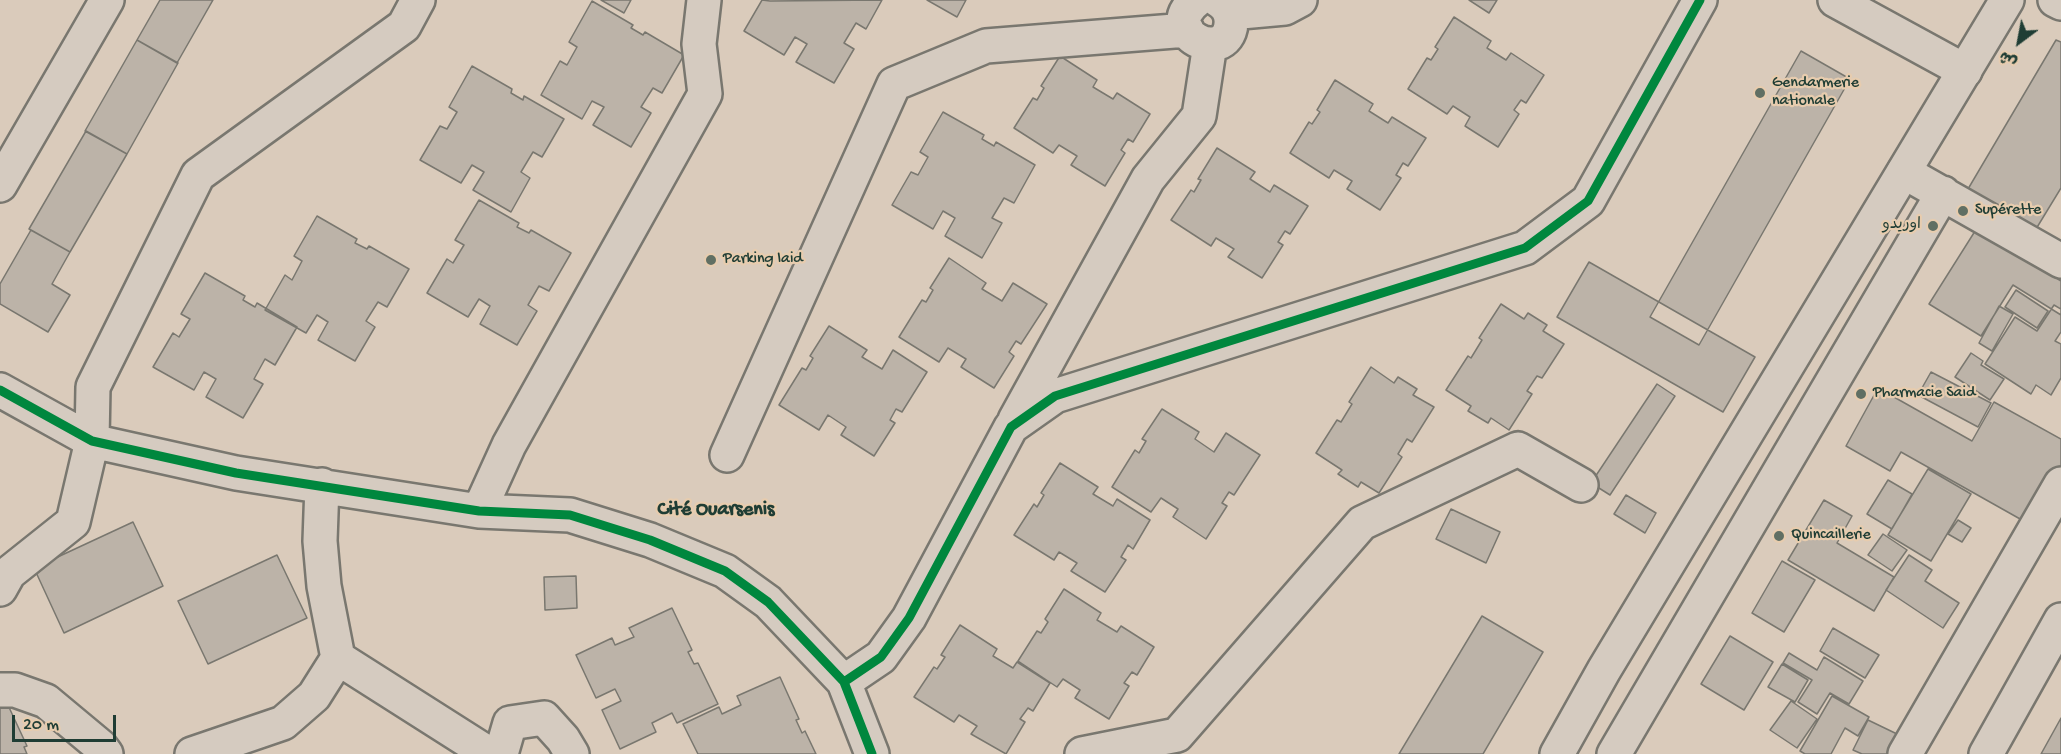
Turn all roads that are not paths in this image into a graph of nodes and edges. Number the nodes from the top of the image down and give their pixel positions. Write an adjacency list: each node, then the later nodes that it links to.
1 (107, 0): 15 (street)
2 (418, 0): 20 (street)
3 (704, 0): 25 (street)
4 (1197, 0): 12 (street)
5 (1300, 0): 11 (street)
6 (1700, 0): 19 (street)
7 (1835, 0): 13 (street)
8 (2007, 0): 13 (street)
9 (2055, 0): 10 (street)
10 (2061, 3)
11 (1224, 7): 12 (street)
12 (1198, 37): 19 (street); 21 (street)
13 (1965, 70): 14 (street)
14 (1904, 172): 16 (street); 38 (street)
15 (0, 185)
16 (1943, 193): 17 (street); 39 (street)
17 (2061, 261)
18 (0, 390): 20 (street)
19 (1011, 427): 29 (street)
20 (92, 441): 23 (street); 26 (street)
21 (727, 455)
22 (2061, 484): 40 (street)
23 (322, 485): 25 (street); 28 (street)
24 (1581, 485): 31 (street)
25 (479, 510): 29 (street)
26 (0, 589)
27 (2061, 620): 41 (street)
28 (338, 658): 33 (street); 34 (street)
29 (844, 682): 37 (street)
30 (0, 690): 32 (street)
31 (1098, 753)
32 (106, 754)
33 (192, 754)
34 (489, 754)
35 (501, 754): 36 (street)
36 (572, 754)
37 (872, 754)
38 (1557, 754)
39 (1614, 754)
40 (1905, 754)
41 (1986, 754)

